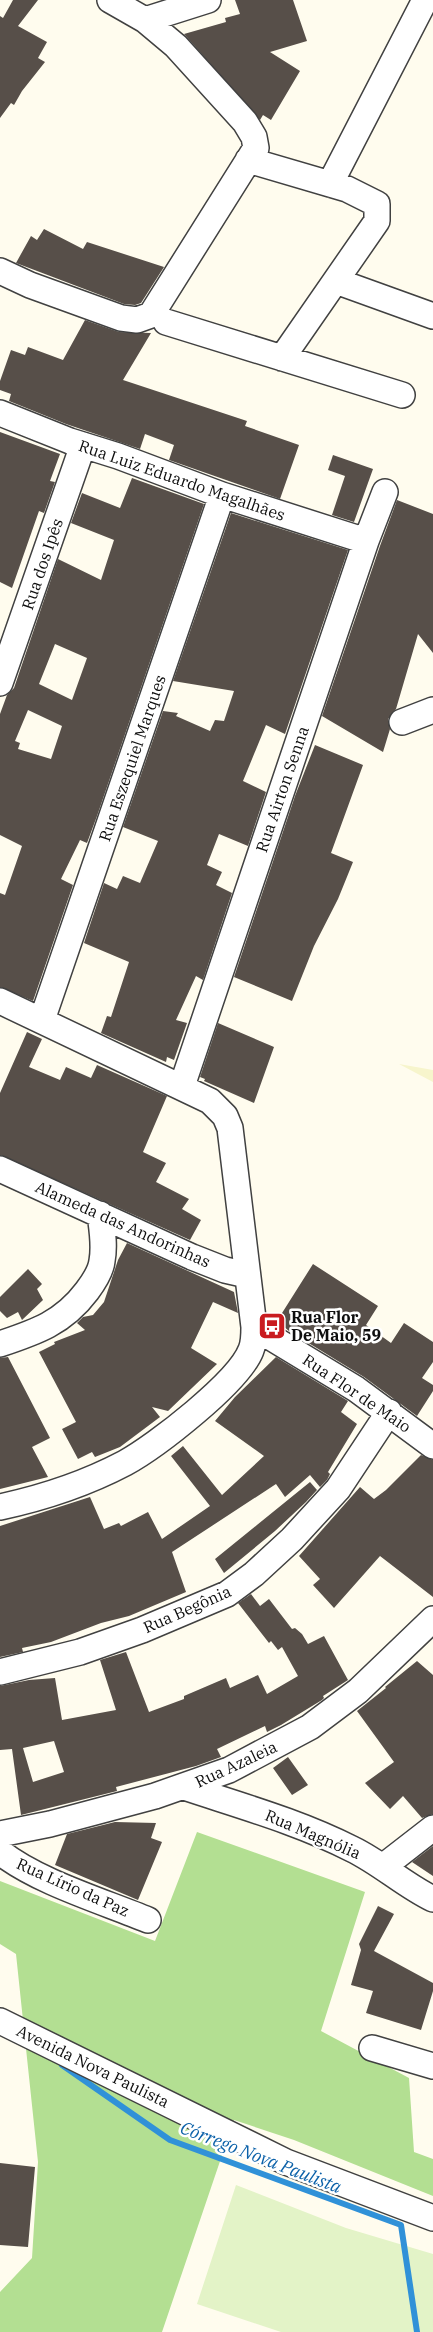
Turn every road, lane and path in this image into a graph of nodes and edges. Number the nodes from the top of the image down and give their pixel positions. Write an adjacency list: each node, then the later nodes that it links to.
1 (110, 0): 4 (street)
2 (208, 0): 4 (street)
3 (424, 13): 6 (street)
4 (145, 20): 5 (street)
5 (248, 160): 6 (street); 7 (street)
6 (330, 184): 8 (street)
7 (0, 272)
8 (336, 281): 9 (street); 11 (street)
9 (433, 316)
10 (166, 322): 11 (street)
11 (282, 358): 12 (street)
12 (402, 396)
13 (0, 413): 14 (street, Rua Luiz Eduardo Magalhães)
14 (83, 445): 16 (street, Rua Luiz Eduardo Magalhães); 18 (street, Rua dos Ipês)
15 (385, 492): 17 (street, Rua Airton Senna)
16 (222, 495): 17 (street, Rua Luiz Eduardo Magalhães); 22 (street, Rua Eszequiel Marques)
17 (366, 541): 23 (street, Rua Airton Senna)
18 (0, 683)
19 (433, 710): 20 (street)
20 (402, 722)
21 (0, 1001): 22 (street)
22 (42, 1020): 23 (street)
23 (182, 1086): 26 (street)
24 (0, 1169): 25 (street, Alameda das Andorinhas)
25 (100, 1214): 26 (street, Alameda das Andorinhas); 28 (street)
26 (248, 1274): 27 (street)
27 (254, 1327): 29 (street, Rua Flor de Maio); 31 (street)
28 (0, 1344)
29 (389, 1412): 30 (street, Rua Flor de Maio); 33 (street, Rua Begônia)
30 (433, 1446)
31 (0, 1508)
32 (429, 1629): 34 (street, Rua Azaleia)
33 (0, 1672)
34 (184, 1787): 36 (street, Rua Azaleia); 38 (street, Rua Magnólia)
35 (433, 1828): 38 (street)
36 (0, 1834)
37 (0, 1852): 40 (street, Rua Lírio da Paz)
38 (384, 1866): 39 (street, Rua Magnólia)
39 (433, 1899)
40 (148, 1920)
41 (0, 2021): 44 (street, Avenida Nova Paulista)
42 (372, 2048): 43 (street)
43 (433, 2066)
44 (433, 2218)

